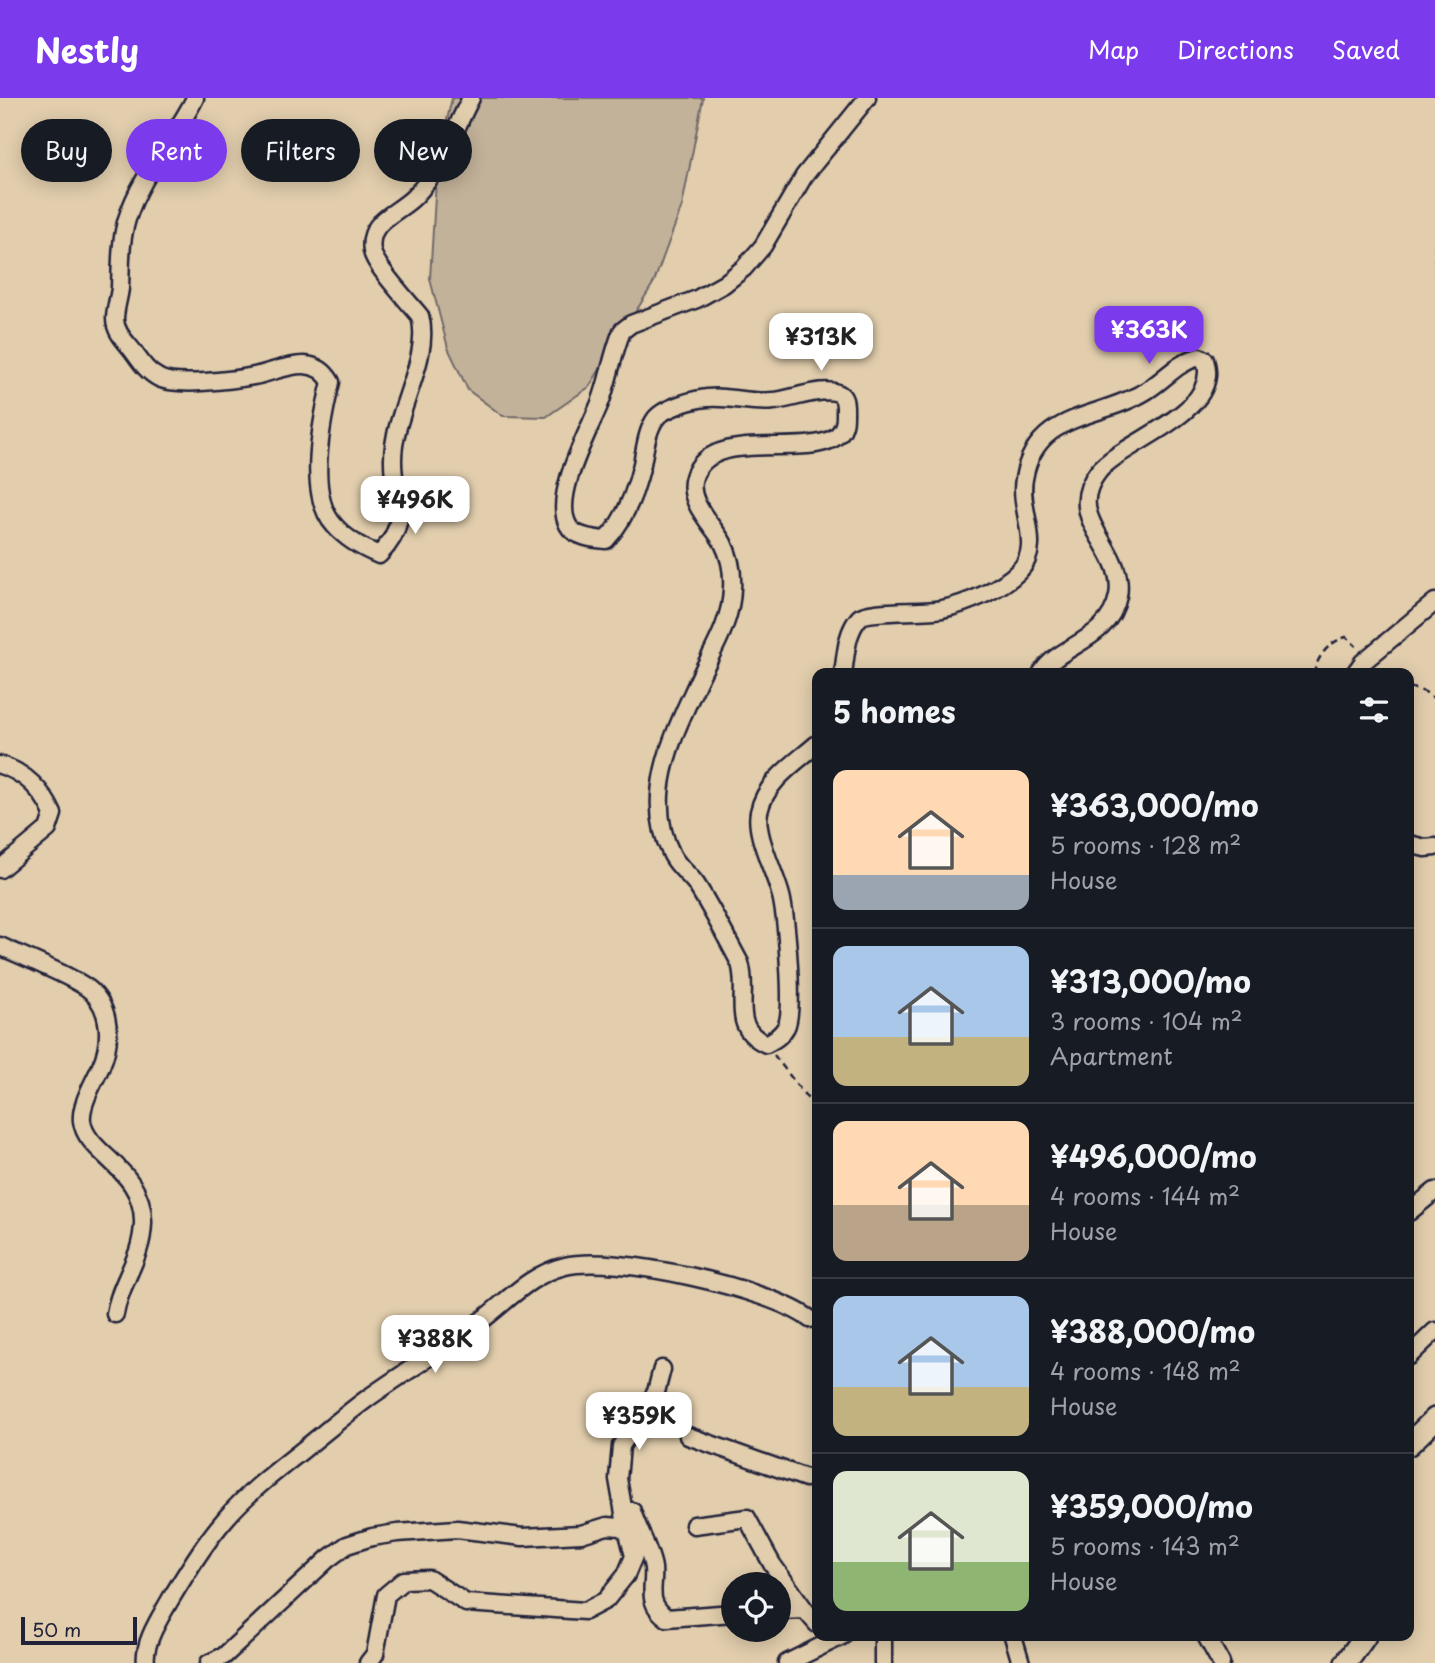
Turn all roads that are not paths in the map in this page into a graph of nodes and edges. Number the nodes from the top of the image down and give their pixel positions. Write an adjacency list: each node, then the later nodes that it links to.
1 (195, 98): 2 (street)
2 (471, 98)
3 (867, 98): 8 (street)
4 (1435, 602): 7 (street)
5 (844, 668): 6 (street)
6 (1046, 668)
7 (1360, 668)
8 (812, 748)
9 (0, 765): 12 (street)
10 (1414, 845): 11 (street)
11 (1435, 847)
12 (0, 869)
13 (0, 946): 16 (street)
14 (1435, 1191): 15 (street)
15 (1414, 1208)
16 (115, 1314)
17 (810, 1319): 37 (street)
18 (1435, 1331): 19 (street)
19 (1414, 1351)
20 (662, 1369): 25 (street)
21 (1435, 1419): 23 (main road)
22 (688, 1436): 24 (street)
23 (1414, 1439)
24 (812, 1477)
25 (625, 1509): 27 (street); 30 (street)
26 (694, 1525): 28 (street)
27 (621, 1527): 38 (street); 39 (street)
28 (806, 1610): 29 (street); 31 (street)
29 (791, 1611)
30 (721, 1614)
31 (812, 1618)
32 (828, 1641): 40 (street)
33 (883, 1641): 41 (street)
34 (1014, 1641): 42 (street)
35 (1209, 1641): 43 (street)
36 (1361, 1641): 44 (main road)
37 (146, 1663)
38 (209, 1663)
39 (368, 1663)
40 (788, 1663)
41 (883, 1663)
42 (1021, 1663)
43 (1221, 1663)
44 (1346, 1663)

